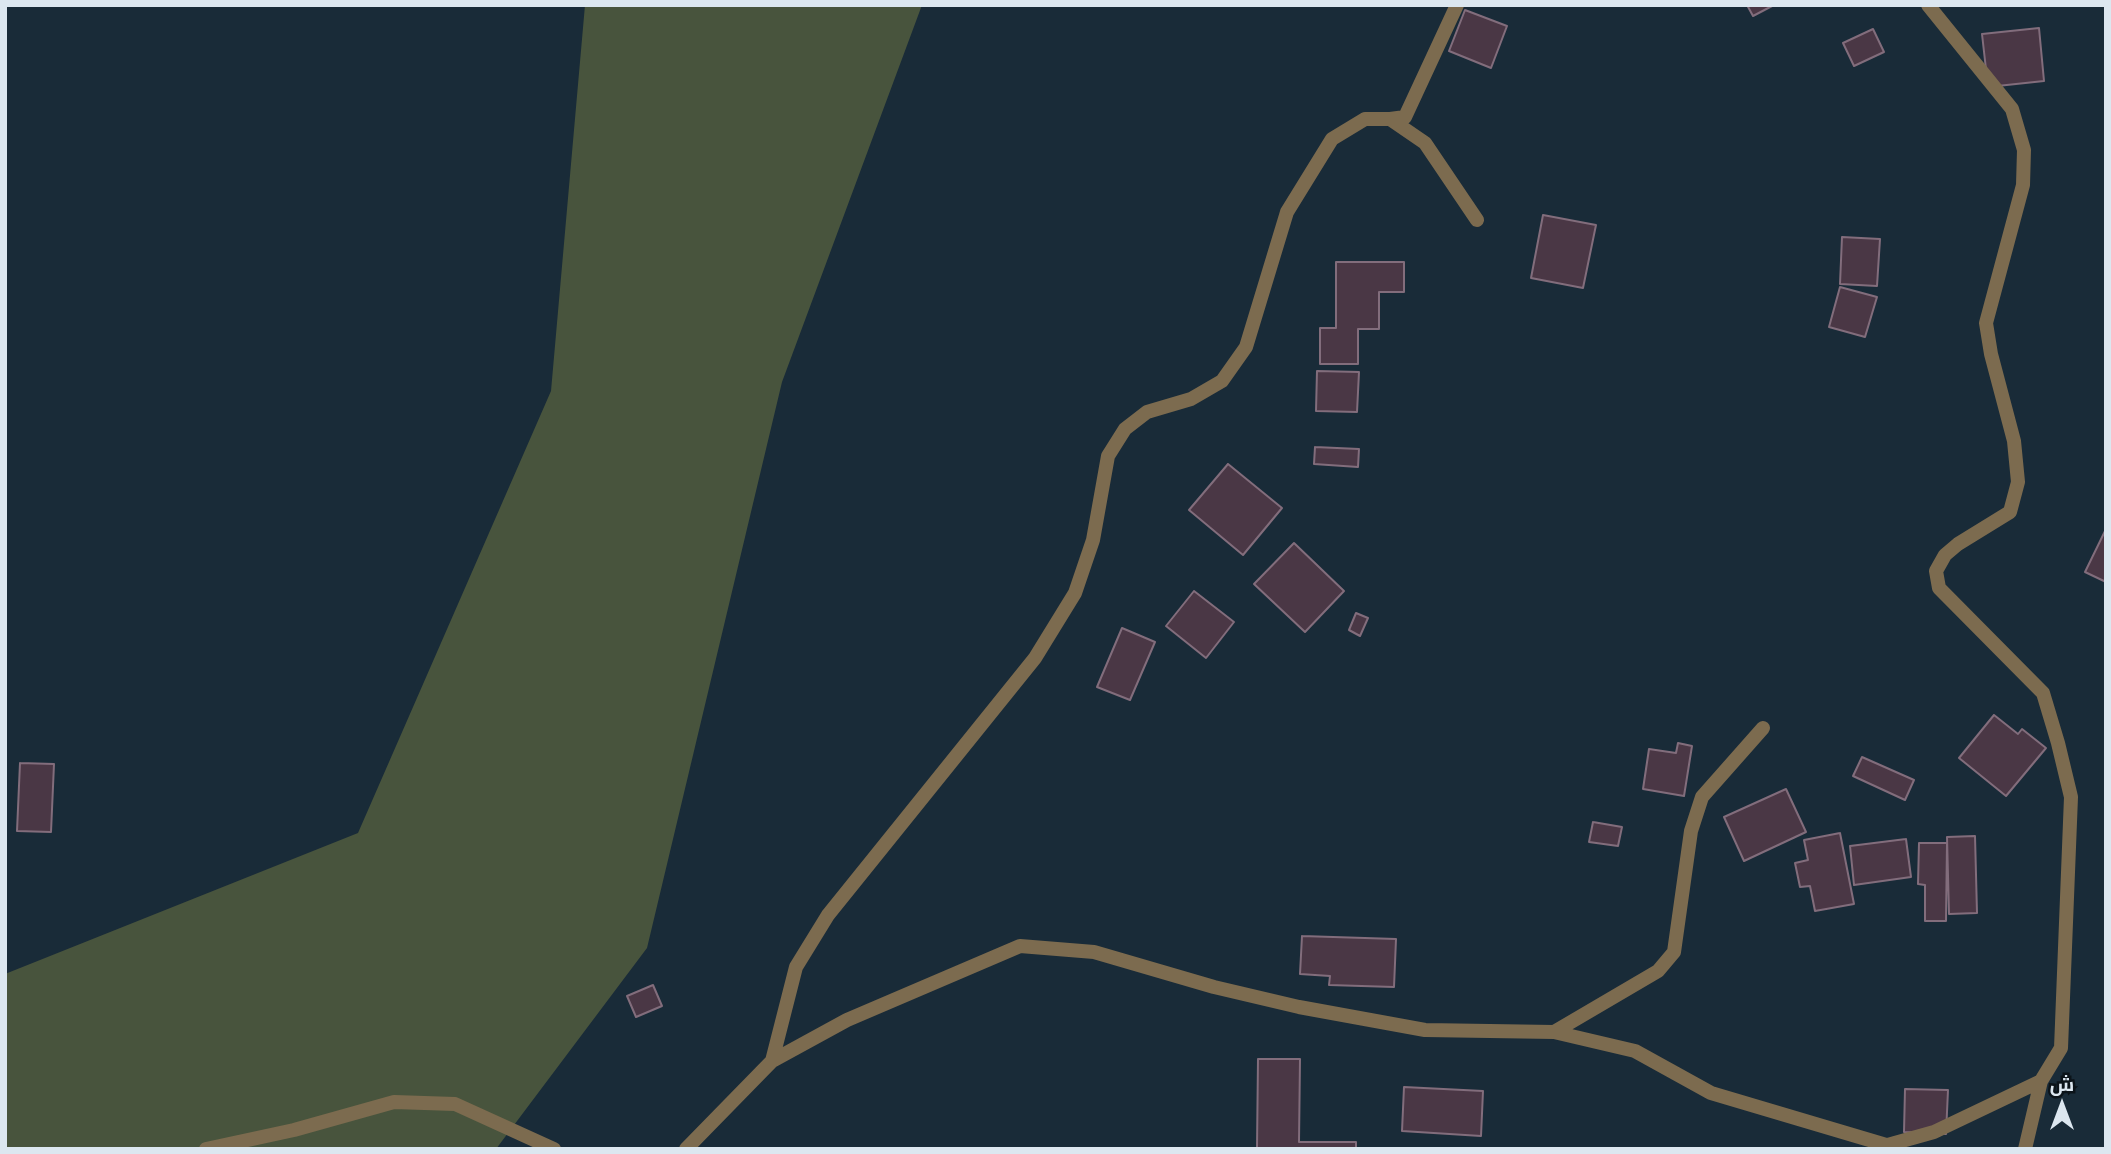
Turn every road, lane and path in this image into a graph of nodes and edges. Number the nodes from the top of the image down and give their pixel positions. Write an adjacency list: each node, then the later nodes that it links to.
1 (1457, 5): 3 (street)
2 (1928, 5): 8 (street)
3 (1390, 119): 4 (street); 7 (street)
4 (1477, 220)
5 (1763, 728): 6 (street)
6 (1554, 1032): 7 (street); 9 (street)
7 (772, 1060): 12 (street)
8 (2041, 1081): 9 (street); 14 (street)
9 (1884, 1146): 13 (street)
10 (206, 1149): 11 (street)
11 (554, 1149)
12 (686, 1149)
13 (1901, 1149)
14 (2025, 1149)

